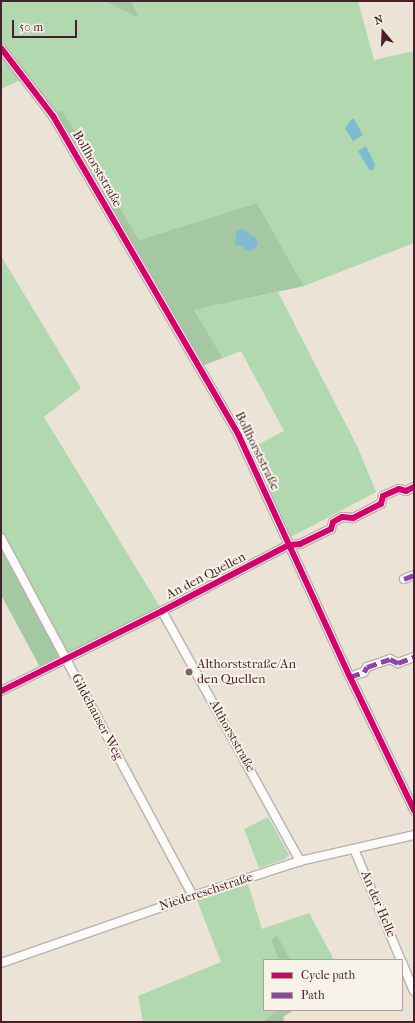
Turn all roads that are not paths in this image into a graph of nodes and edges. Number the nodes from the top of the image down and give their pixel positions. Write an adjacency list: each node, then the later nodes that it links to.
1 (1, 48): 4 (street, Bollhorststraße)
2 (414, 488): 4 (street, An den Quellen)
3 (1, 538): 9 (street, Gildehauser Weg)
4 (289, 545): 7 (street, An den Quellen); 10 (street, Bollhorststraße)
5 (414, 575): 6 (street)
6 (404, 579)
7 (162, 611): 9 (street, An den Quellen); 15 (street, Althorststraße)
8 (414, 657): 10 (street)
9 (66, 659): 11 (street, An den Quellen); 16 (street, Gildehauser Weg)
10 (350, 677): 12 (street, Bollhorststraße)
11 (1, 691)
12 (414, 810)
13 (414, 835): 14 (street, Niedereschstraße)
14 (354, 849): 15 (street, Niedereschstraße); 17 (street, An der Helle)
15 (300, 861): 16 (street, Niedereschstraße)
16 (193, 896): 18 (street, Niedereschstraße)
17 (401, 959)
18 (1, 963)
19 (403, 964): 20 (street, An der Helle)
20 (414, 991)

